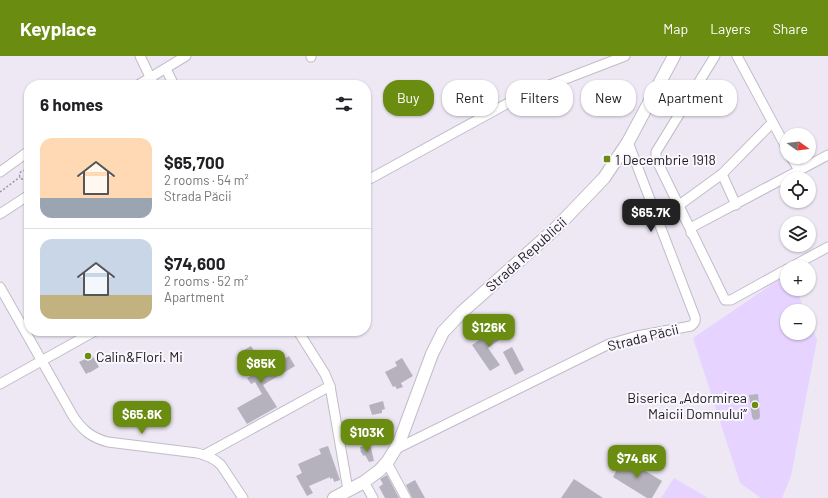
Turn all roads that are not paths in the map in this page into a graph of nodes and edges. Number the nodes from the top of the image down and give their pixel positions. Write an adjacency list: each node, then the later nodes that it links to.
1 (140, 56): 8 (street)
2 (186, 56): 7 (street)
3 (674, 56): 13 (main road, Strada Republicii)
4 (714, 56): 23 (street)
5 (737, 56): 11 (street)
6 (619, 57): 20 (street)
7 (166, 68): 9 (street); 10 (street)
8 (152, 80)
9 (154, 80)
10 (172, 80)
11 (772, 122): 12 (street); 19 (street)
12 (780, 136)
13 (628, 142): 37 (main road, Strada Republicii); 37 (street, Strada Păcii)
14 (24, 155): 18 (street)
15 (828, 155): 17 (street)
16 (795, 164): 17 (street)
17 (799, 170): 22 (street)
18 (0, 172)
19 (722, 174): 22 (street); 23 (street)
20 (371, 178)
21 (24, 198): 24 (street)
22 (736, 205): 25 (street)
23 (678, 206): 25 (street)
24 (0, 214)
25 (691, 233): 28 (street)
26 (828, 247): 27 (street)
27 (804, 260)
28 (780, 273)
29 (0, 287): 30 (street)
30 (24, 329)
31 (28, 336): 34 (street)
32 (86, 336): 34 (street)
33 (301, 336): 36 (street)
34 (42, 360): 35 (street); 38 (street)
35 (0, 384)
36 (330, 386): 38 (street); 41 (street)
37 (396, 449): 39 (main road, Strada Republicii)
38 (204, 455): 42 (street)
39 (387, 463): 40 (main road, Strada Republicii); 45 (street)
40 (364, 482): 41 (main road, Strada Republicii); 44 (street)
41 (348, 490): 43 (main road, Strada Republicii)
42 (243, 498)
43 (334, 498)
44 (373, 498)
45 (406, 498)

